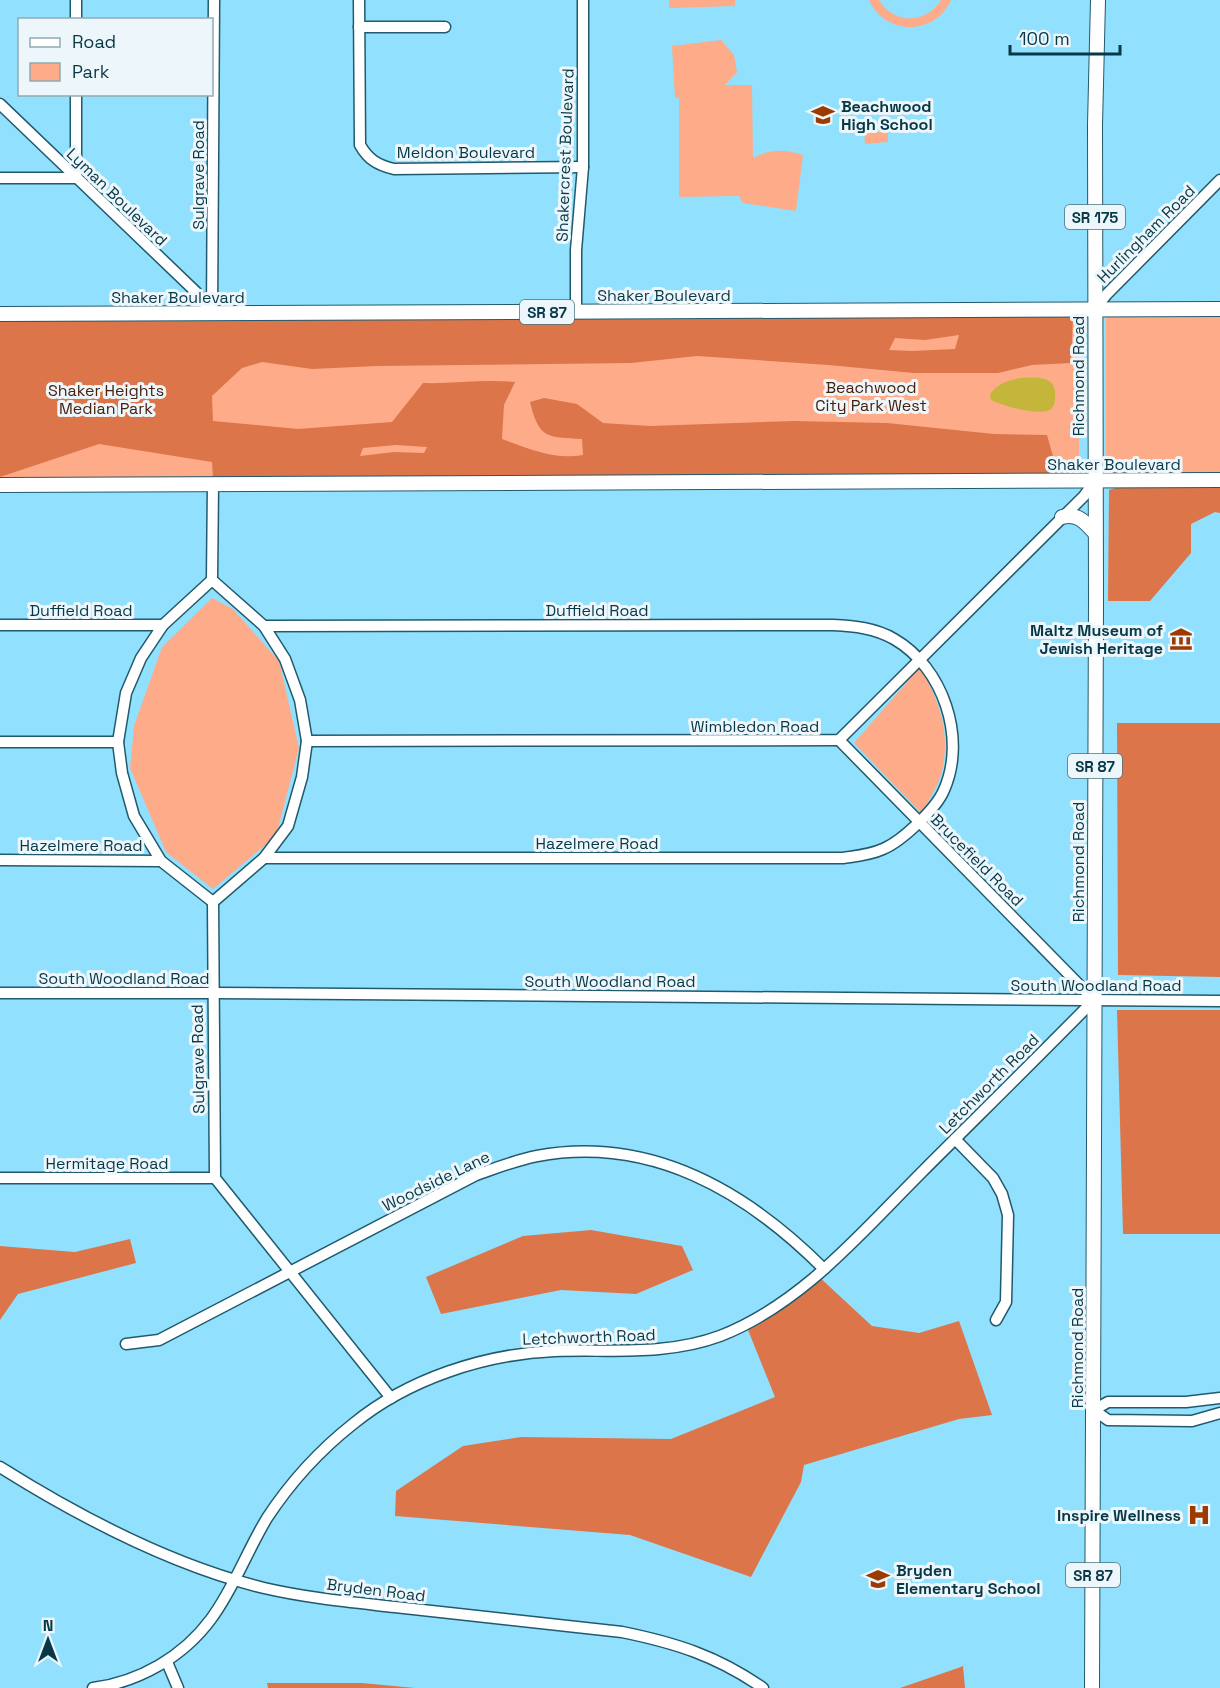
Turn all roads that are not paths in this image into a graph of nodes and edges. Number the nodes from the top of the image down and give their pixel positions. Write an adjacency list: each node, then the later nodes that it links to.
1 (76, 0): 6 (street)
2 (214, 0): 18 (street, Sulgrave Road)
3 (359, 0): 7 (street, Meldon Boulevard)
4 (583, 0): 11 (street, Shakercrest Boulevard)
5 (1098, 0): 15 (main road, Richmond Road / SR 175)
6 (76, 18)
7 (359, 27): 8 (street); 11 (street, Meldon Boulevard)
8 (445, 27)
9 (76, 96): 13 (street)
10 (0, 104): 13 (street, Lyman Boulevard)
11 (583, 167): 17 (street, Shakercrest Boulevard)
12 (0, 178): 13 (street)
13 (76, 178): 18 (street, Lyman Boulevard)
14 (1220, 180): 15 (street, Hurlingham Road)
15 (1095, 309): 16 (main road, Shaker Boulevard); 17 (main road, Shaker Boulevard / SR 87); 21 (main road, Richmond Road / SR 87)
16 (1220, 309)
17 (576, 312): 18 (main road, Shaker Boulevard / SR 87)
18 (212, 313): 19 (main road, Shaker Boulevard / SR 87)
19 (0, 314)
20 (1220, 480): 21 (main road, Shaker Boulevard)
21 (1095, 481): 23 (main road, Shaker Boulevard); 24 (street, Wimbledon Road); 25 (main road, Richmond Road / SR 87)
22 (0, 484): 23 (main road, Shaker Boulevard)
23 (213, 484): 26 (street)
24 (1062, 517): 25 (main road); 30 (street, Wimbledon Road)
25 (1095, 533): 42 (main road, Richmond Road / SR 87)
26 (212, 580): 28 (street); 29 (street)
27 (0, 625): 28 (street, Duffield Road)
28 (163, 625): 34 (street)
29 (264, 626): 30 (street, Duffield Road); 32 (street)
30 (921, 660): 31 (street, Wimbledon Road); 35 (street, Duffield Road)
31 (839, 740): 32 (street, Wimbledon Road); 35 (street, Brucefield Road)
32 (307, 741): 36 (street)
33 (0, 742): 34 (street)
34 (118, 742): 38 (street)
35 (920, 823): 36 (street, Hazelmere Road); 42 (street, Brucefield Road)
36 (264, 858): 39 (street)
37 (0, 860): 38 (street, Hazelmere Road)
38 (161, 861): 39 (street)
39 (213, 902): 41 (street, Sulgrave Road)
40 (0, 993): 41 (street, South Woodland Road)
41 (213, 993): 42 (street, South Woodland Road); 46 (street, Sulgrave Road)
42 (1094, 1000): 43 (street, South Woodland Road); 44 (street, Letchworth Road); 53 (main road, Richmond Road / SR 87)
43 (1220, 1001)
44 (955, 1139): 47 (street, Letchworth Road); 49 (street)
45 (0, 1178): 46 (street, Hermitage Road)
46 (215, 1178): 48 (street)
47 (824, 1269): 48 (street, Woodside Lane); 51 (street, Letchworth Road)
48 (290, 1272): 50 (street, Woodside Lane); 51 (street)
49 (996, 1320)
50 (126, 1344)
51 (391, 1398): 56 (street, Letchworth Road)
52 (1220, 1398): 53 (street)
53 (1094, 1410): 54 (street); 61 (main road, Richmond Road / SR 87)
54 (1220, 1413)
55 (0, 1467): 56 (street, Bryden Road)
56 (235, 1579): 57 (street, Letchworth Road); 60 (street, Bryden Road)
57 (167, 1662): 58 (street, Letchworth Road); 59 (street)
58 (93, 1688)
59 (178, 1688)
60 (763, 1688)
61 (1092, 1688)

